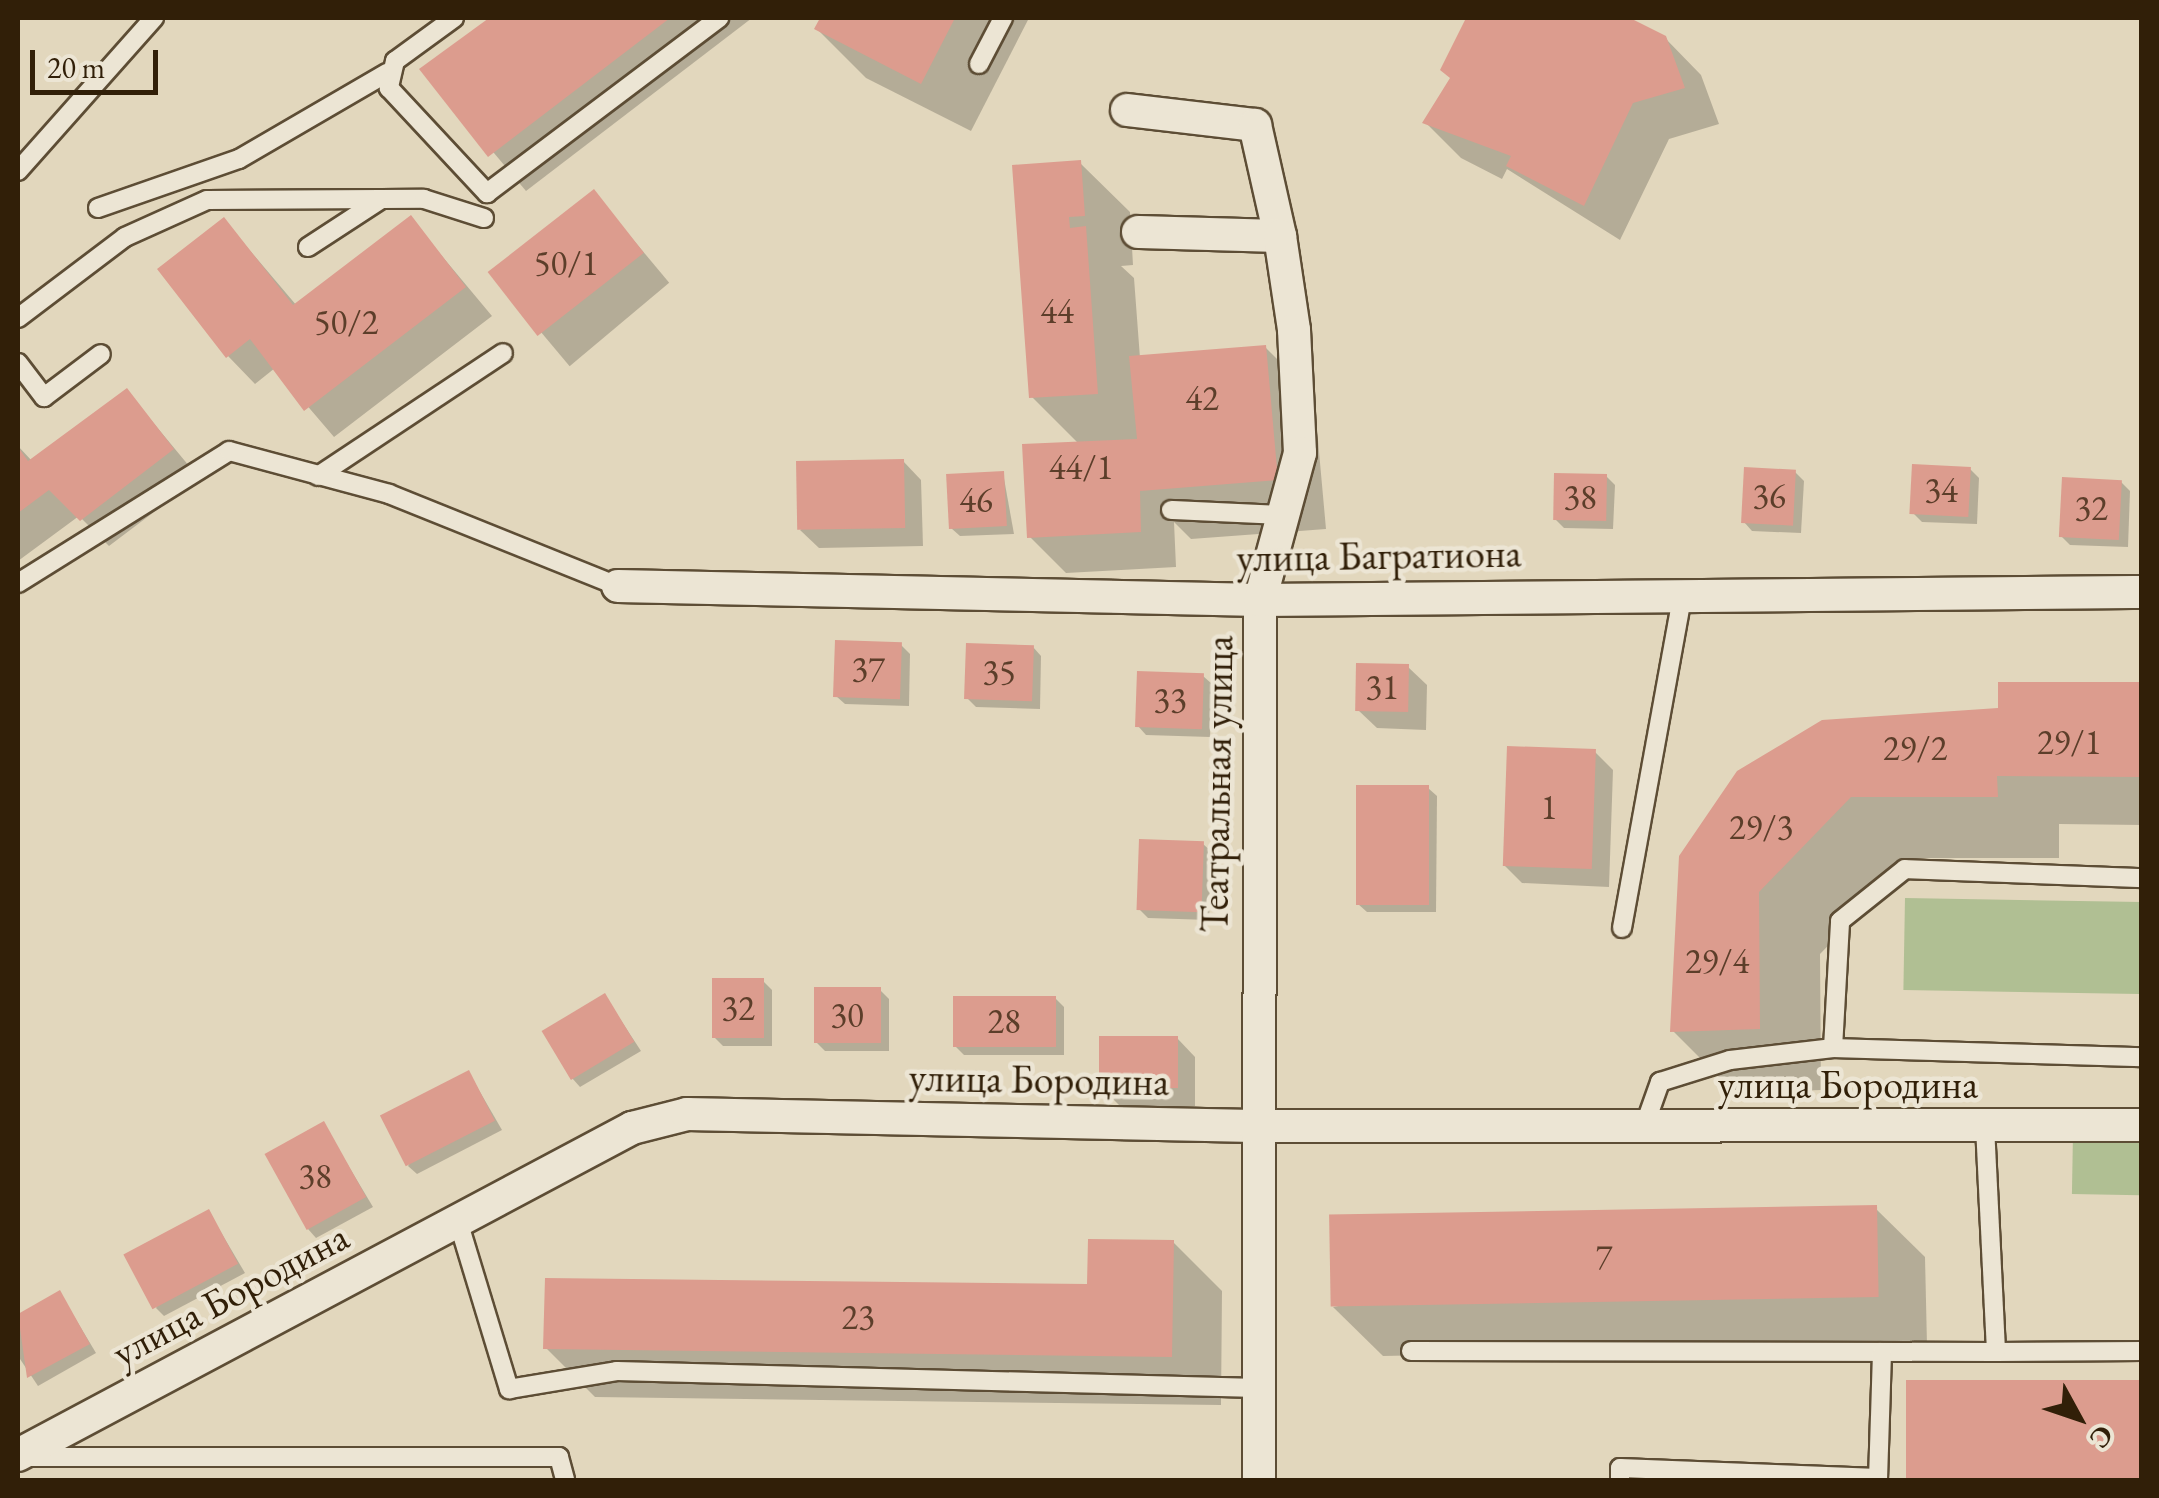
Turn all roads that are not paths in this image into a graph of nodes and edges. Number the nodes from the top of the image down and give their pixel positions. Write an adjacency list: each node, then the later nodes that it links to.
1 (154, 18): 8 (lane)
2 (454, 18): 6 (lane)
3 (719, 18): 6 (lane)
4 (1003, 18): 5 (lane)
5 (978, 64)
6 (387, 73): 10 (lane)
7 (1127, 110): 13 (street, Театральная улица)
8 (18, 172)
9 (381, 200): 11 (lane); 14 (lane); 15 (lane)
10 (98, 208)
11 (484, 218)
12 (1138, 232): 13 (street)
13 (1280, 236): 21 (street, Театральная улица)
14 (308, 247)
15 (18, 318)
16 (503, 353): 19 (lane)
17 (101, 354): 18 (lane)
18 (18, 364)
19 (318, 476): 22 (lane); 23 (lane)
20 (1172, 510): 21 (lane)
21 (1283, 515): 26 (street, Театральная улица)
22 (18, 584)
23 (618, 586): 26 (street, улица Багратиона)
24 (2142, 592): 25 (street, улица Багратиона)
25 (1683, 593): 26 (street, улица Багратиона); 28 (lane)
26 (1260, 600): 32 (street, Театральная улица)
27 (2142, 878): 29 (lane)
28 (1622, 928)
29 (1833, 1048): 30 (lane); 34 (lane)
30 (2142, 1056)
31 (2142, 1125): 33 (street, улица Бородина)
32 (1254, 1126): 34 (street, улица Бородина); 35 (street, улица Бородина); 40 (street, Театральная улица)
33 (1985, 1126): 34 (street, улица Бородина); 39 (lane)
34 (1644, 1127)
35 (458, 1221): 40 (lane); 41 (street, улица Бородина)
36 (1411, 1351): 38 (lane)
37 (2142, 1351): 39 (lane)
38 (1882, 1352): 39 (lane); 42 (lane)
39 (1996, 1352)
40 (1258, 1388): 44 (street, Театральная улица)
41 (18, 1456): 43 (lane)
42 (1878, 1479): 45 (lane)
43 (565, 1480)
44 (1258, 1480)
45 (1620, 1480)

